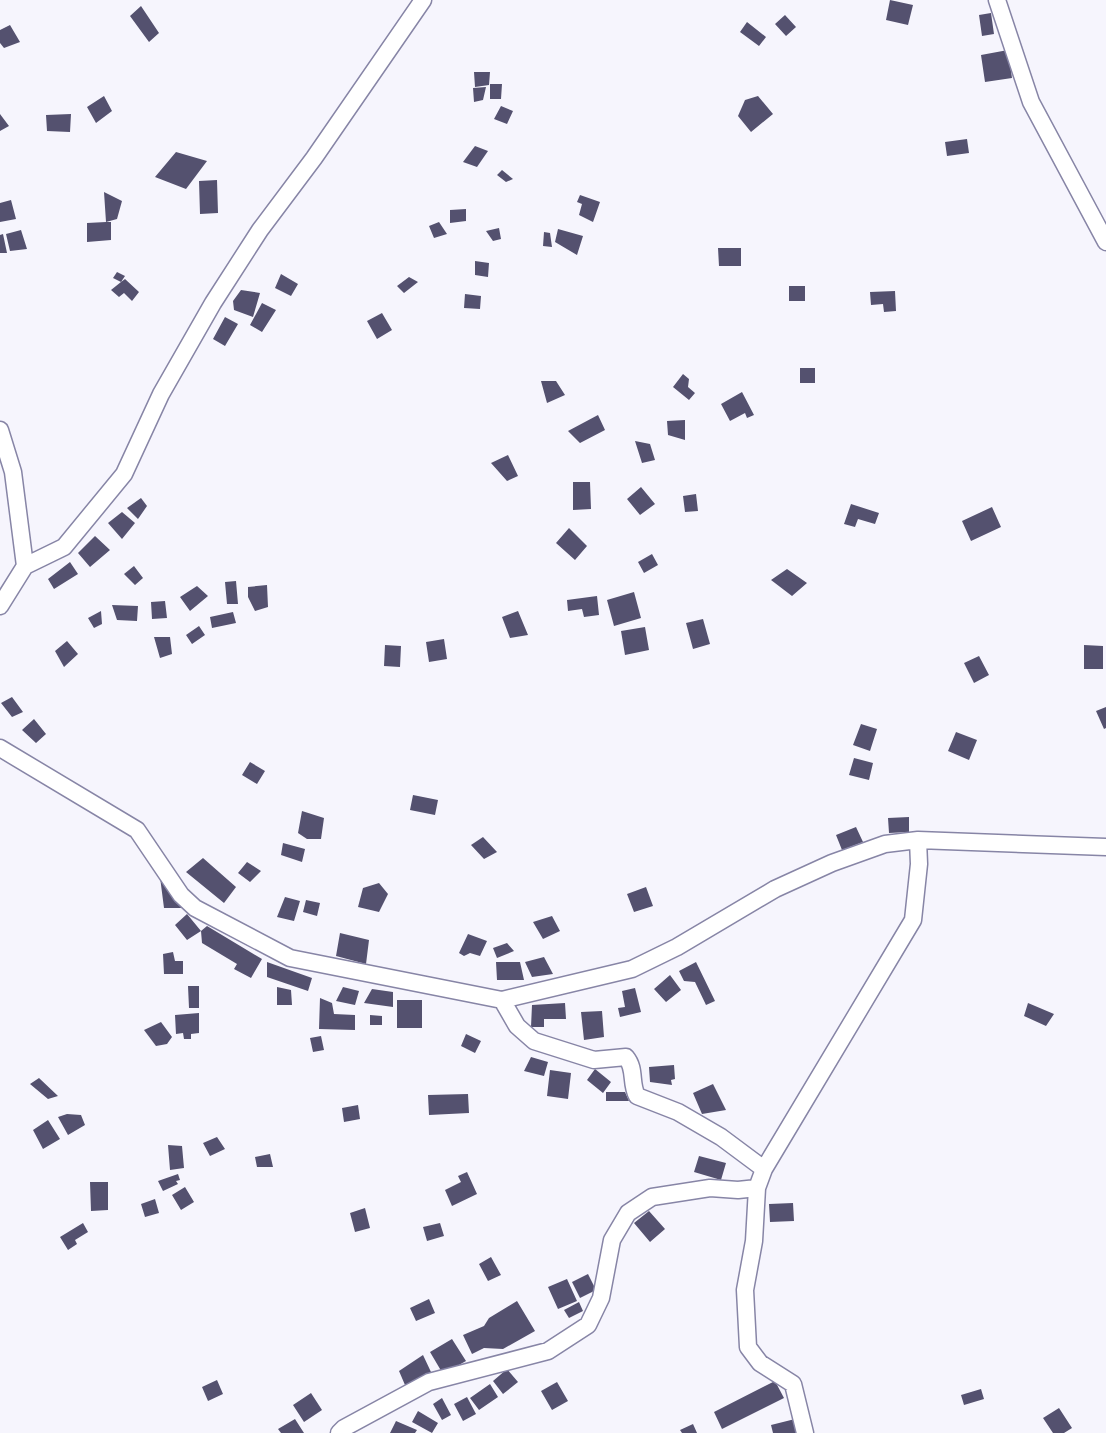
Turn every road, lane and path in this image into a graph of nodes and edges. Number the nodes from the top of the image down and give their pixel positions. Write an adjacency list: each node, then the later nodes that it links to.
1 (422, 0): 5 (street)
2 (997, 0): 3 (street)
3 (1106, 242)
4 (0, 430): 5 (street)
5 (25, 566): 6 (street)
6 (0, 606)
7 (0, 748): 10 (street)
8 (918, 840): 9 (street); 10 (street); 11 (street)
9 (1106, 847)
10 (502, 1000): 11 (street)
11 (764, 1169): 12 (street)
12 (757, 1188): 13 (street); 14 (street)
13 (339, 1433)
14 (805, 1433)

